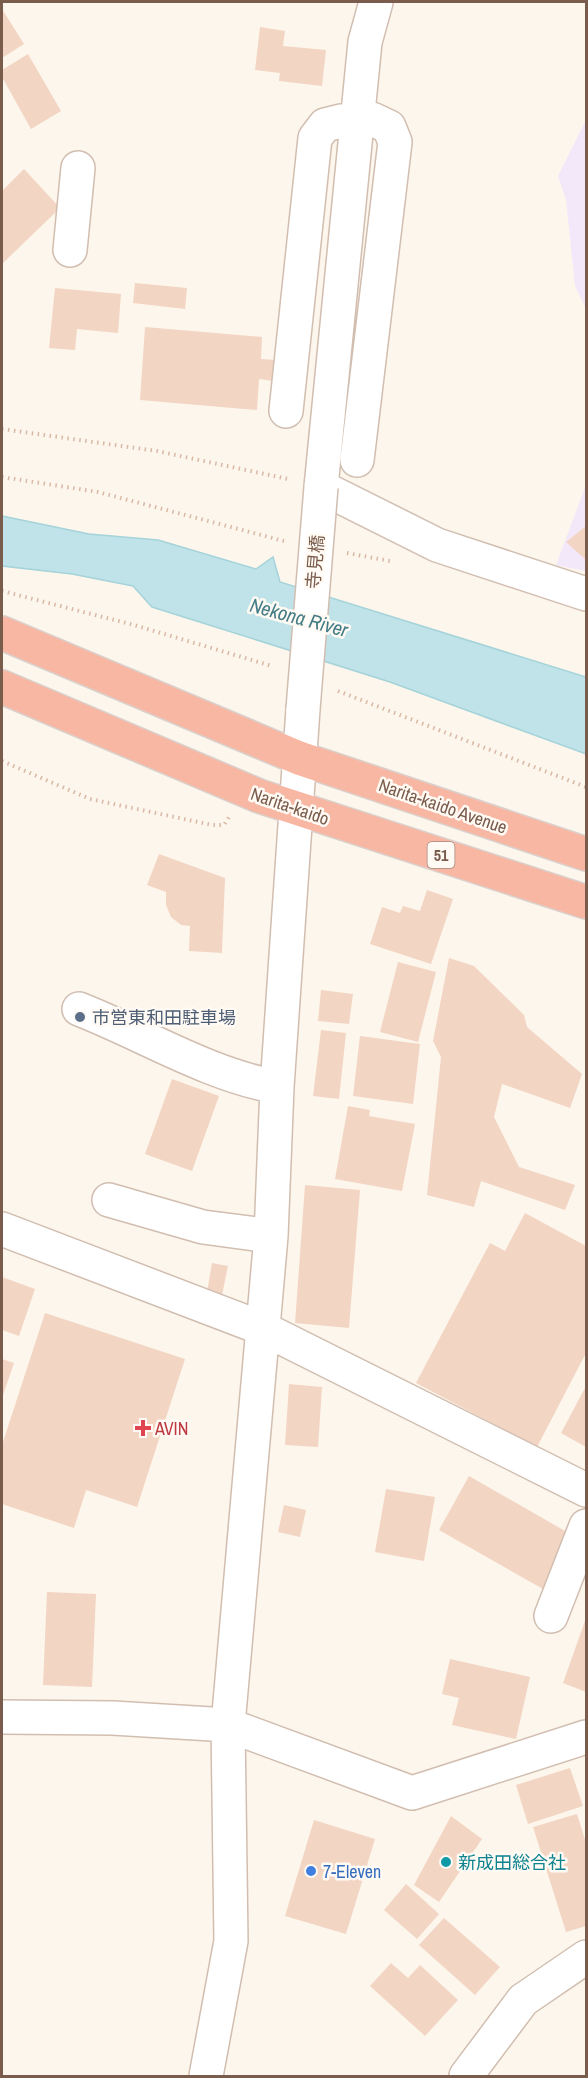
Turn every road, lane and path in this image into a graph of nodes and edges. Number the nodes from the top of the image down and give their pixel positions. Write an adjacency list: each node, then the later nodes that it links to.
1 (376, 2): 2 (street, 寺見橋)
2 (358, 119): 5 (street); 7 (street); 8 (street, 寺見橋)
3 (78, 168): 4 (street)
4 (70, 250)
5 (286, 411)
6 (2, 429): 8 (path)
7 (357, 460)
8 (321, 487): 9 (street); 12 (street, 寺見橋, bridge)
9 (586, 594)
10 (2, 633): 12 (highway)
11 (2, 687): 14 (highway, Narita-kaido / 51)
12 (299, 758): 14 (street, 寺見橋); 16 (highway, Narita-kaido Avenue)
13 (2, 762): 15 (path)
14 (296, 809): 17 (highway, Narita-kaido / 51); 19 (street, 寺見橋)
15 (230, 816)
16 (586, 854)
17 (586, 902)
18 (79, 1009): 19 (street)
19 (277, 1087): 22 (street, 寺見橋)
20 (109, 1200): 22 (street)
21 (2, 1229): 23 (street)
22 (271, 1236): 23 (street, 寺見橋)
23 (264, 1329): 24 (street); 28 (street, 寺見橋)
24 (586, 1490)
25 (586, 1526): 26 (street)
26 (551, 1616)
27 (2, 1717): 28 (street)
28 (228, 1725): 29 (street); 31 (street, 寺見橋)
29 (586, 1737)
30 (586, 1957): 32 (street)
31 (207, 2076)
32 (466, 2076)

